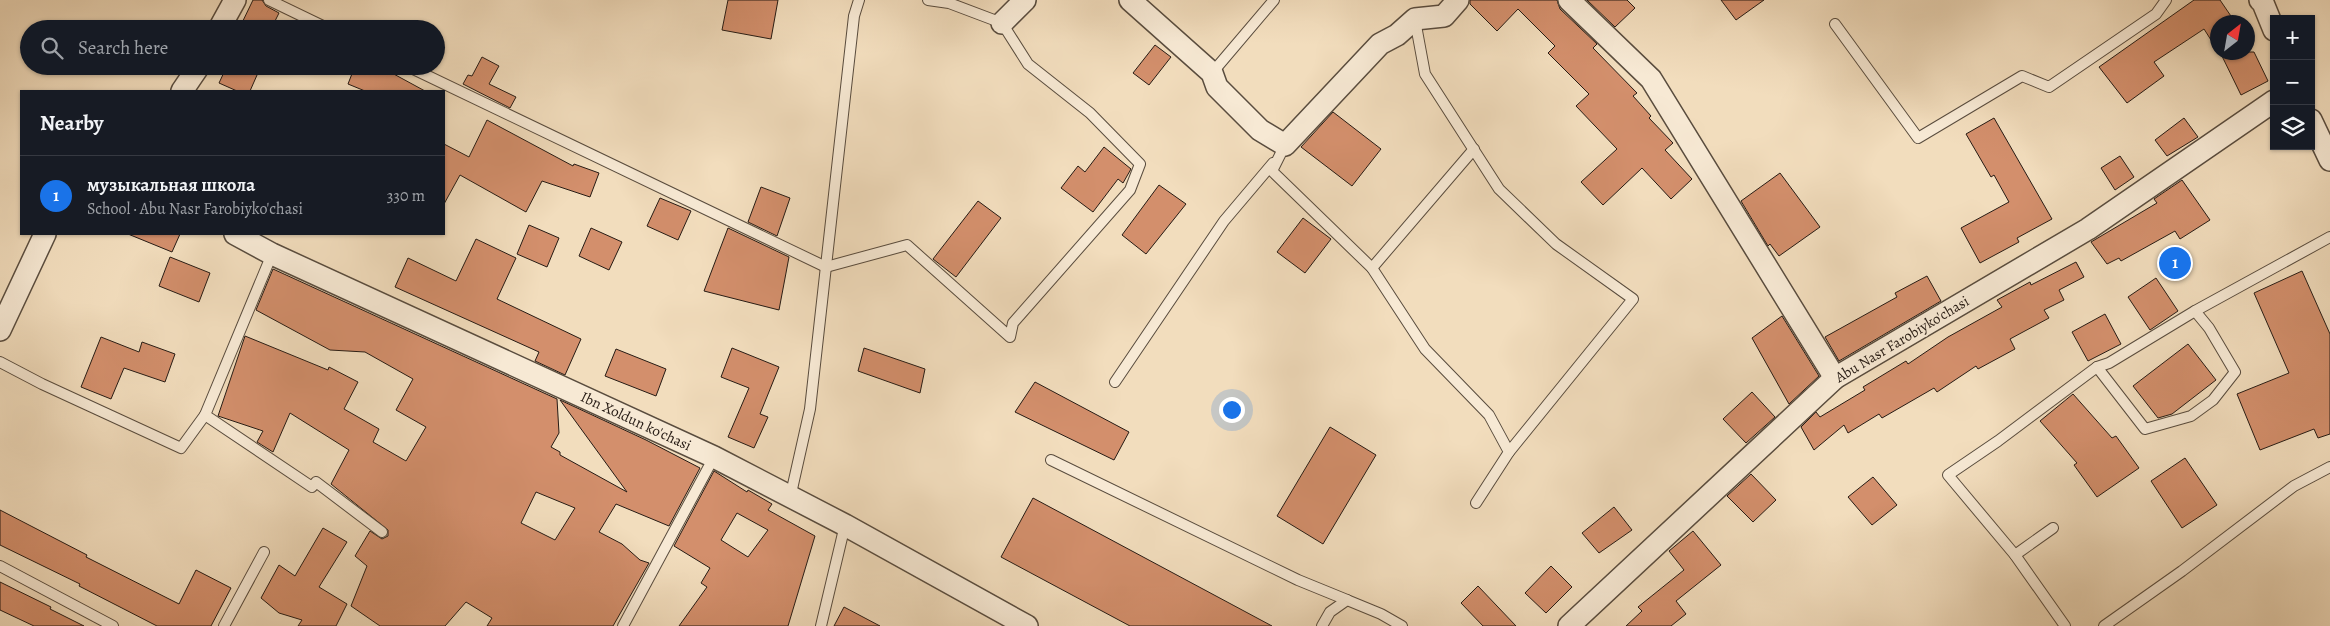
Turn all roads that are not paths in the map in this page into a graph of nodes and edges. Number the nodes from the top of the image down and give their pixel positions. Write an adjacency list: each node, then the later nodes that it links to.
1 (234, 0): 13 (street)
2 (269, 0): 14 (lane)
3 (859, 0): 31 (lane)
4 (928, 0): 16 (lane)
5 (1025, 0): 16 (street)
6 (1130, 0): 18 (street)
7 (1274, 0): 18 (lane)
8 (1458, 0): 12 (street)
9 (1569, 0): 37 (street)
10 (2166, 0): 17 (lane)
11 (2260, 0): 15 (street)
12 (1415, 19): 24 (street); 25 (lane)
13 (224, 20)
14 (310, 20)
15 (2270, 20)
16 (1002, 23): 31 (lane)
17 (1835, 24)
18 (1212, 73): 24 (street)
19 (194, 75): 21 (street)
20 (426, 75): 31 (lane)
21 (183, 90)
22 (2270, 104): 37 (street, Abu Nasr Farobiyko'chasi)
23 (2315, 128): 26 (street)
24 (1285, 145): 32 (lane); 38 (lane)
25 (1474, 149): 32 (lane); 40 (lane)
26 (2330, 160)
27 (45, 235): 34 (street)
28 (238, 235): 30 (street, Ibn Xoldun ko'chasi)
29 (2330, 237): 33 (lane)
30 (272, 254): 39 (lane); 41 (street, Ibn Xoldun ko'chasi)
31 (826, 267): 44 (lane)
32 (1372, 268): 40 (lane)
33 (2195, 311): 36 (lane); 36 (lane)
34 (0, 330)
35 (0, 362): 39 (lane)
36 (2096, 367): 50 (lane)
37 (1835, 378): 60 (street, Abu Nasr Farobiyko'chasi)
38 (1115, 382)
39 (205, 415): 48 (lane)
40 (1509, 452): 45 (lane)
41 (714, 457): 44 (street, Ibn Xoldun ko'chasi); 55 (lane)
42 (1051, 460): 52 (lane)
43 (2330, 467): 62 (lane)
44 (790, 498): 46 (street, Ibn Xoldun ko'chasi)
45 (1476, 503)
46 (845, 525): 56 (lane); 57 (street, Ibn Xoldun ko'chasi)
47 (2053, 528): 50 (lane)
48 (382, 532)
49 (264, 552): 54 (lane)
50 (2015, 555): 61 (lane)
51 (0, 566): 53 (lane)
52 (1347, 600): 58 (lane); 59 (lane)
53 (113, 626)
54 (224, 626)
55 (623, 626)
56 (821, 626)
57 (1028, 626)
58 (1322, 626)
59 (1402, 626)
60 (1569, 626)
61 (2065, 626)
62 (2104, 626)

